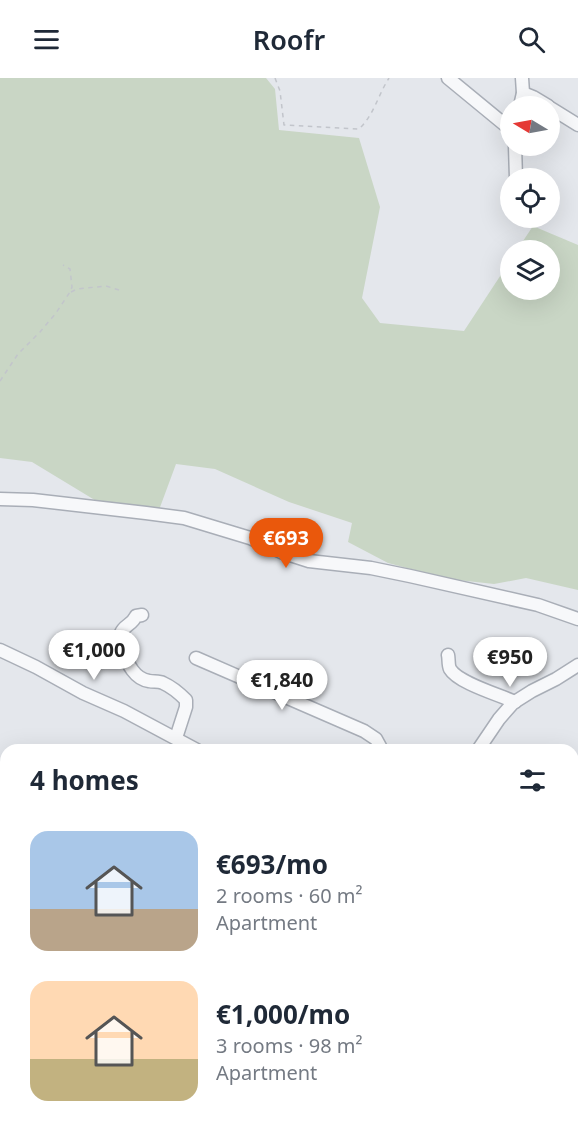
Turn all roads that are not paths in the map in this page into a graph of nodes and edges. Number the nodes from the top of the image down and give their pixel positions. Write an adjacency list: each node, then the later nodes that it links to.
1 (448, 78): 7 (street)
2 (522, 78): 3 (street)
3 (523, 93): 4 (street); 5 (street)
4 (522, 96)
5 (530, 96)
6 (560, 114): 8 (street)
7 (500, 121)
8 (578, 125)
9 (0, 499): 11 (street)
10 (142, 615): 17 (street)
11 (578, 619)
12 (0, 651): 17 (street)
13 (448, 655): 16 (street)
14 (196, 658): 19 (street)
15 (578, 665): 16 (street)
16 (515, 702): 20 (street)
17 (176, 738): 18 (street)
18 (186, 744)
19 (379, 744)
20 (482, 744)

